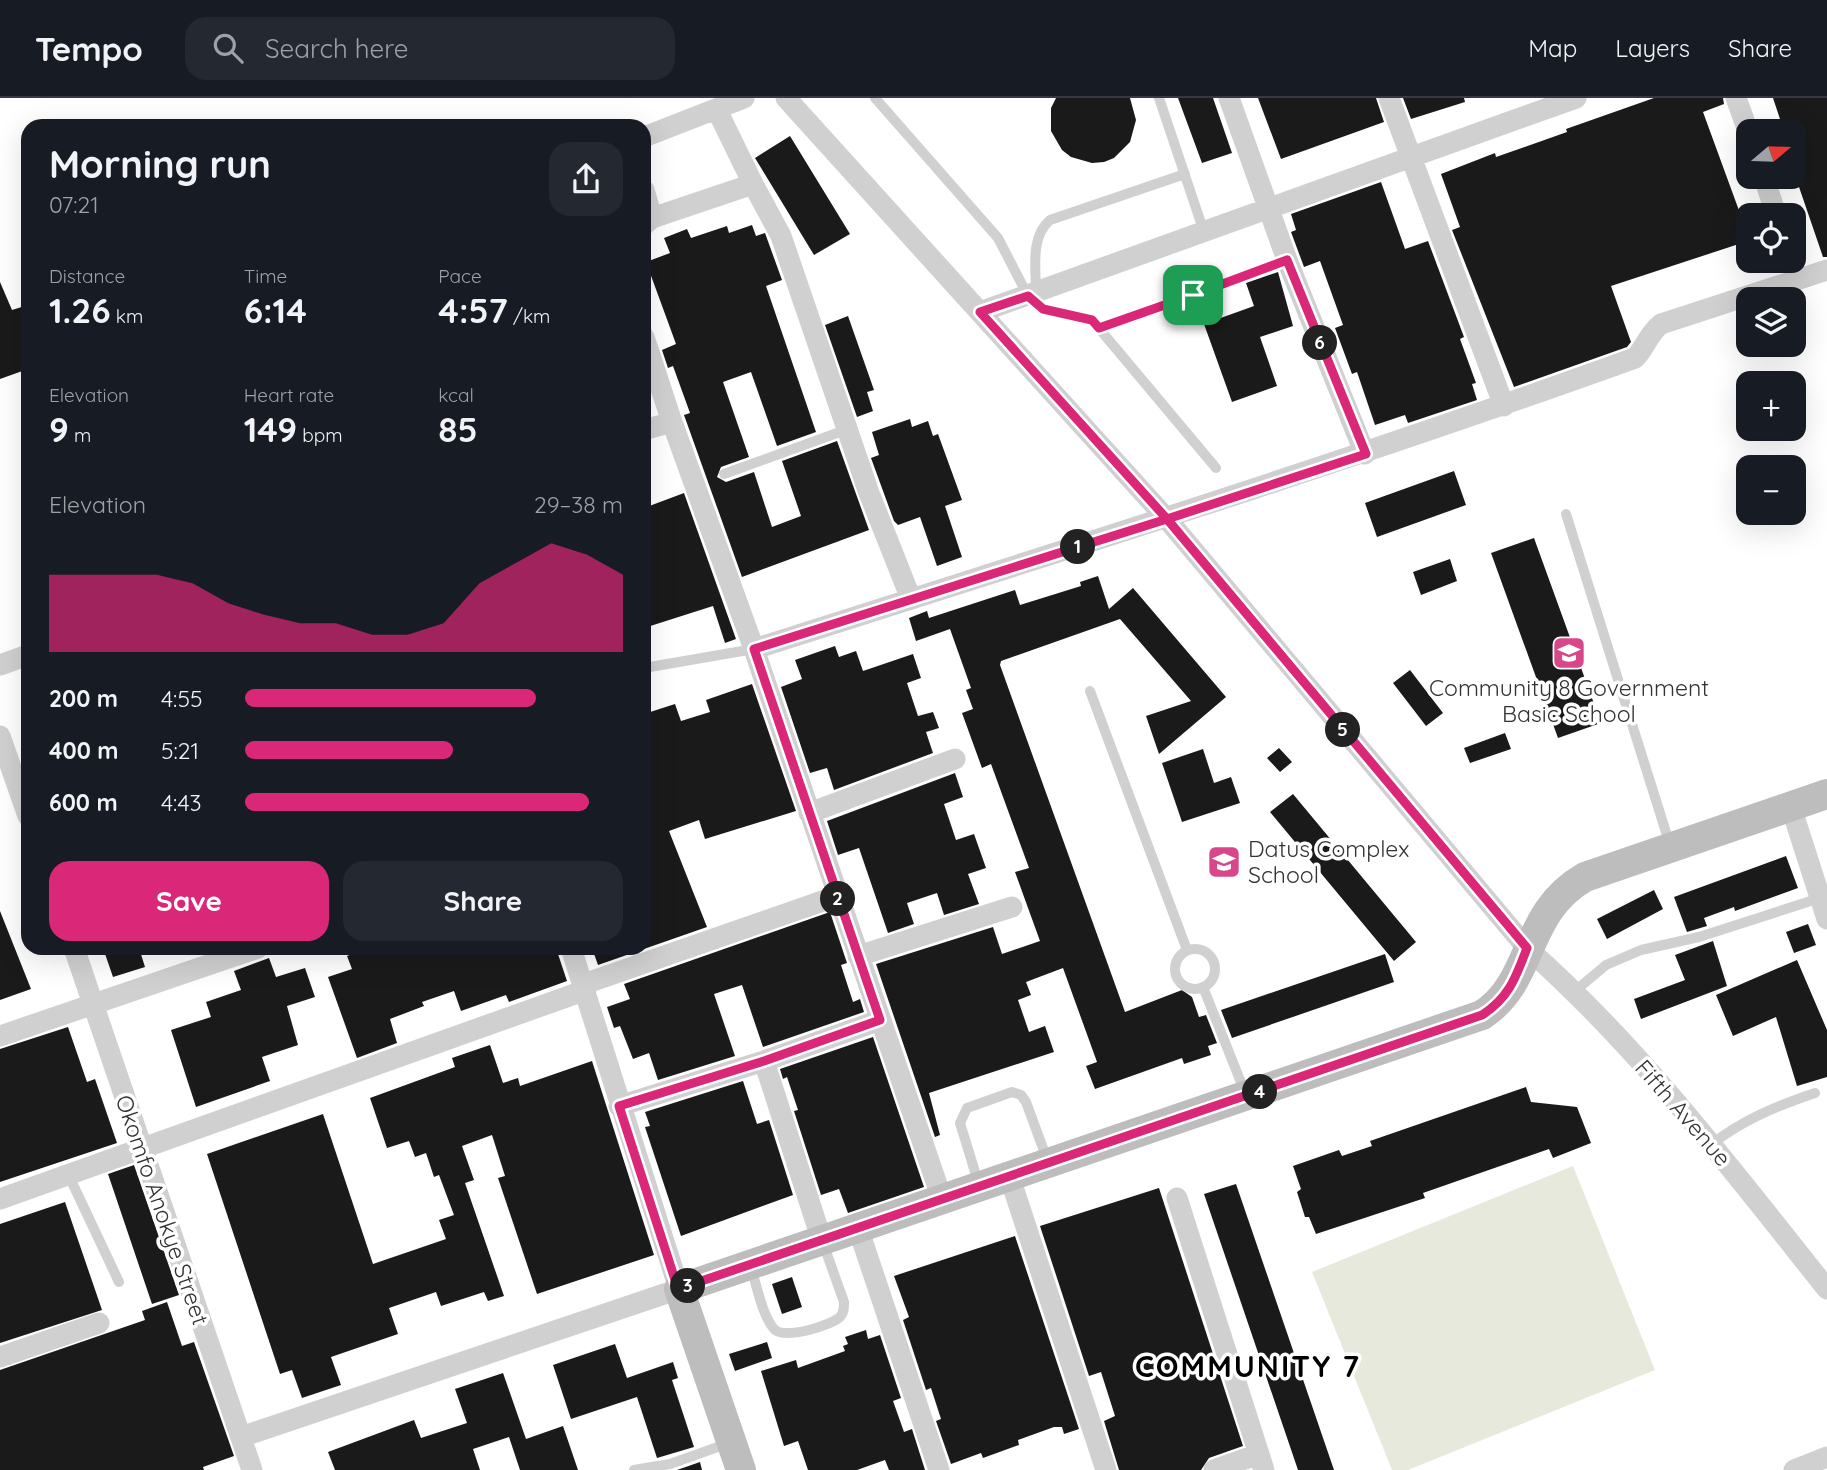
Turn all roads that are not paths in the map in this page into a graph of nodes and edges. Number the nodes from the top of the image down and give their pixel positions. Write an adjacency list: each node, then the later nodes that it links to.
1 (744, 98): 9 (street)
2 (875, 98): 22 (lane)
3 (1159, 98): 13 (lane)
4 (1229, 98): 15 (street)
5 (1389, 98): 12 (street)
6 (1576, 98): 12 (street)
7 (1736, 98): 10 (street)
8 (793, 100): 23 (street, Fifth Avenue)
9 (717, 110): 11 (street); 14 (street)
10 (1744, 119)
11 (651, 134)
12 (1409, 158): 15 (street); 26 (street)
13 (1185, 174): 17 (lane); 22 (lane)
14 (753, 184): 16 (street); 29 (street)
15 (1269, 209): 17 (street); 18 (street)
16 (651, 220)
17 (1204, 232): 22 (street)
18 (1287, 260): 24 (lane); 30 (street)
19 (1806, 270): 20 (street)
20 (1827, 270)
21 (1788, 273): 26 (street)
22 (1032, 295): 23 (street); 24 (lane)
23 (980, 312): 34 (street, Fifth Avenue)
24 (1099, 328): 31 (lane)
25 (651, 358): 27 (street)
26 (1504, 406): 30 (street)
27 (672, 422): 28 (street); 36 (street)
28 (651, 428)
29 (848, 429): 32 (lane); 35 (street)
30 (1366, 454): 34 (street)
31 (1216, 468)
32 (724, 474)
33 (1566, 514): 47 (lane)
34 (1167, 519): 35 (street); 52 (street, Fifth Avenue)
35 (911, 599): 36 (street)
36 (754, 649): 39 (lane); 46 (street)
37 (21, 658): 38 (street)
38 (0, 665)
39 (651, 667)
40 (1090, 691): 53 (lane)
41 (1, 740): 44 (street)
42 (955, 760): 46 (street)
43 (1827, 794): 45 (street)
44 (21, 796)
45 (1791, 807): 47 (street); 49 (street)
46 (809, 813): 48 (street)
47 (1671, 848): 52 (street)
48 (837, 896): 57 (street); 58 (street)
49 (1820, 898): 51 (street); 60 (lane)
50 (1012, 906): 57 (street)
51 (1827, 919)
52 (1527, 948): 60 (street, Fifth Avenue); 66 (street)
53 (1187, 950): 59 (lane); 59 (lane)
54 (76, 955): 61 (street, Okomfo Anokye Street)
55 (237, 955): 61 (street)
56 (574, 955): 58 (street)
57 (858, 956): 62 (street)
58 (585, 987): 67 (street); 69 (street)
59 (1203, 987): 66 (lane)
60 (1575, 991): 68 (street, Fifth Avenue)
61 (93, 1004): 63 (street); 69 (street, Okomfo Anokye Street)
62 (880, 1020): 64 (street); 76 (street)
63 (0, 1036)
64 (764, 1061): 67 (street); 78 (street)
65 (1815, 1093): 68 (lane)
66 (1247, 1097): 70 (street)
67 (619, 1106): 81 (street)
68 (1712, 1144): 82 (street, Fifth Avenue)
69 (141, 1151): 71 (street); 85 (street, Okomfo Anokye Street)
70 (1049, 1164): 72 (street); 73 (lane)
71 (69, 1176): 75 (street); 80 (lane)
72 (1010, 1178): 73 (street); 92 (street)
73 (980, 1188): 76 (street)
74 (1177, 1198): 88 (street)
75 (0, 1199)
76 (942, 1199): 77 (street)
77 (858, 1228): 78 (street); 91 (street)
78 (822, 1241): 79 (street); 79 (lane)
79 (750, 1265): 81 (street)
80 (119, 1282)
81 (678, 1289): 85 (street); 86 (street)
82 (1827, 1289)
83 (99, 1323): 84 (street)
84 (0, 1357)
85 (241, 1437): 89 (street, Okomfo Anokye Street)
86 (737, 1456): 90 (lane)
87 (1827, 1457): 94 (street)
88 (1261, 1462): 93 (street)
89 (252, 1470)
90 (634, 1470)
91 (939, 1470)
92 (1106, 1470)
93 (1214, 1470)
94 (1794, 1470)

